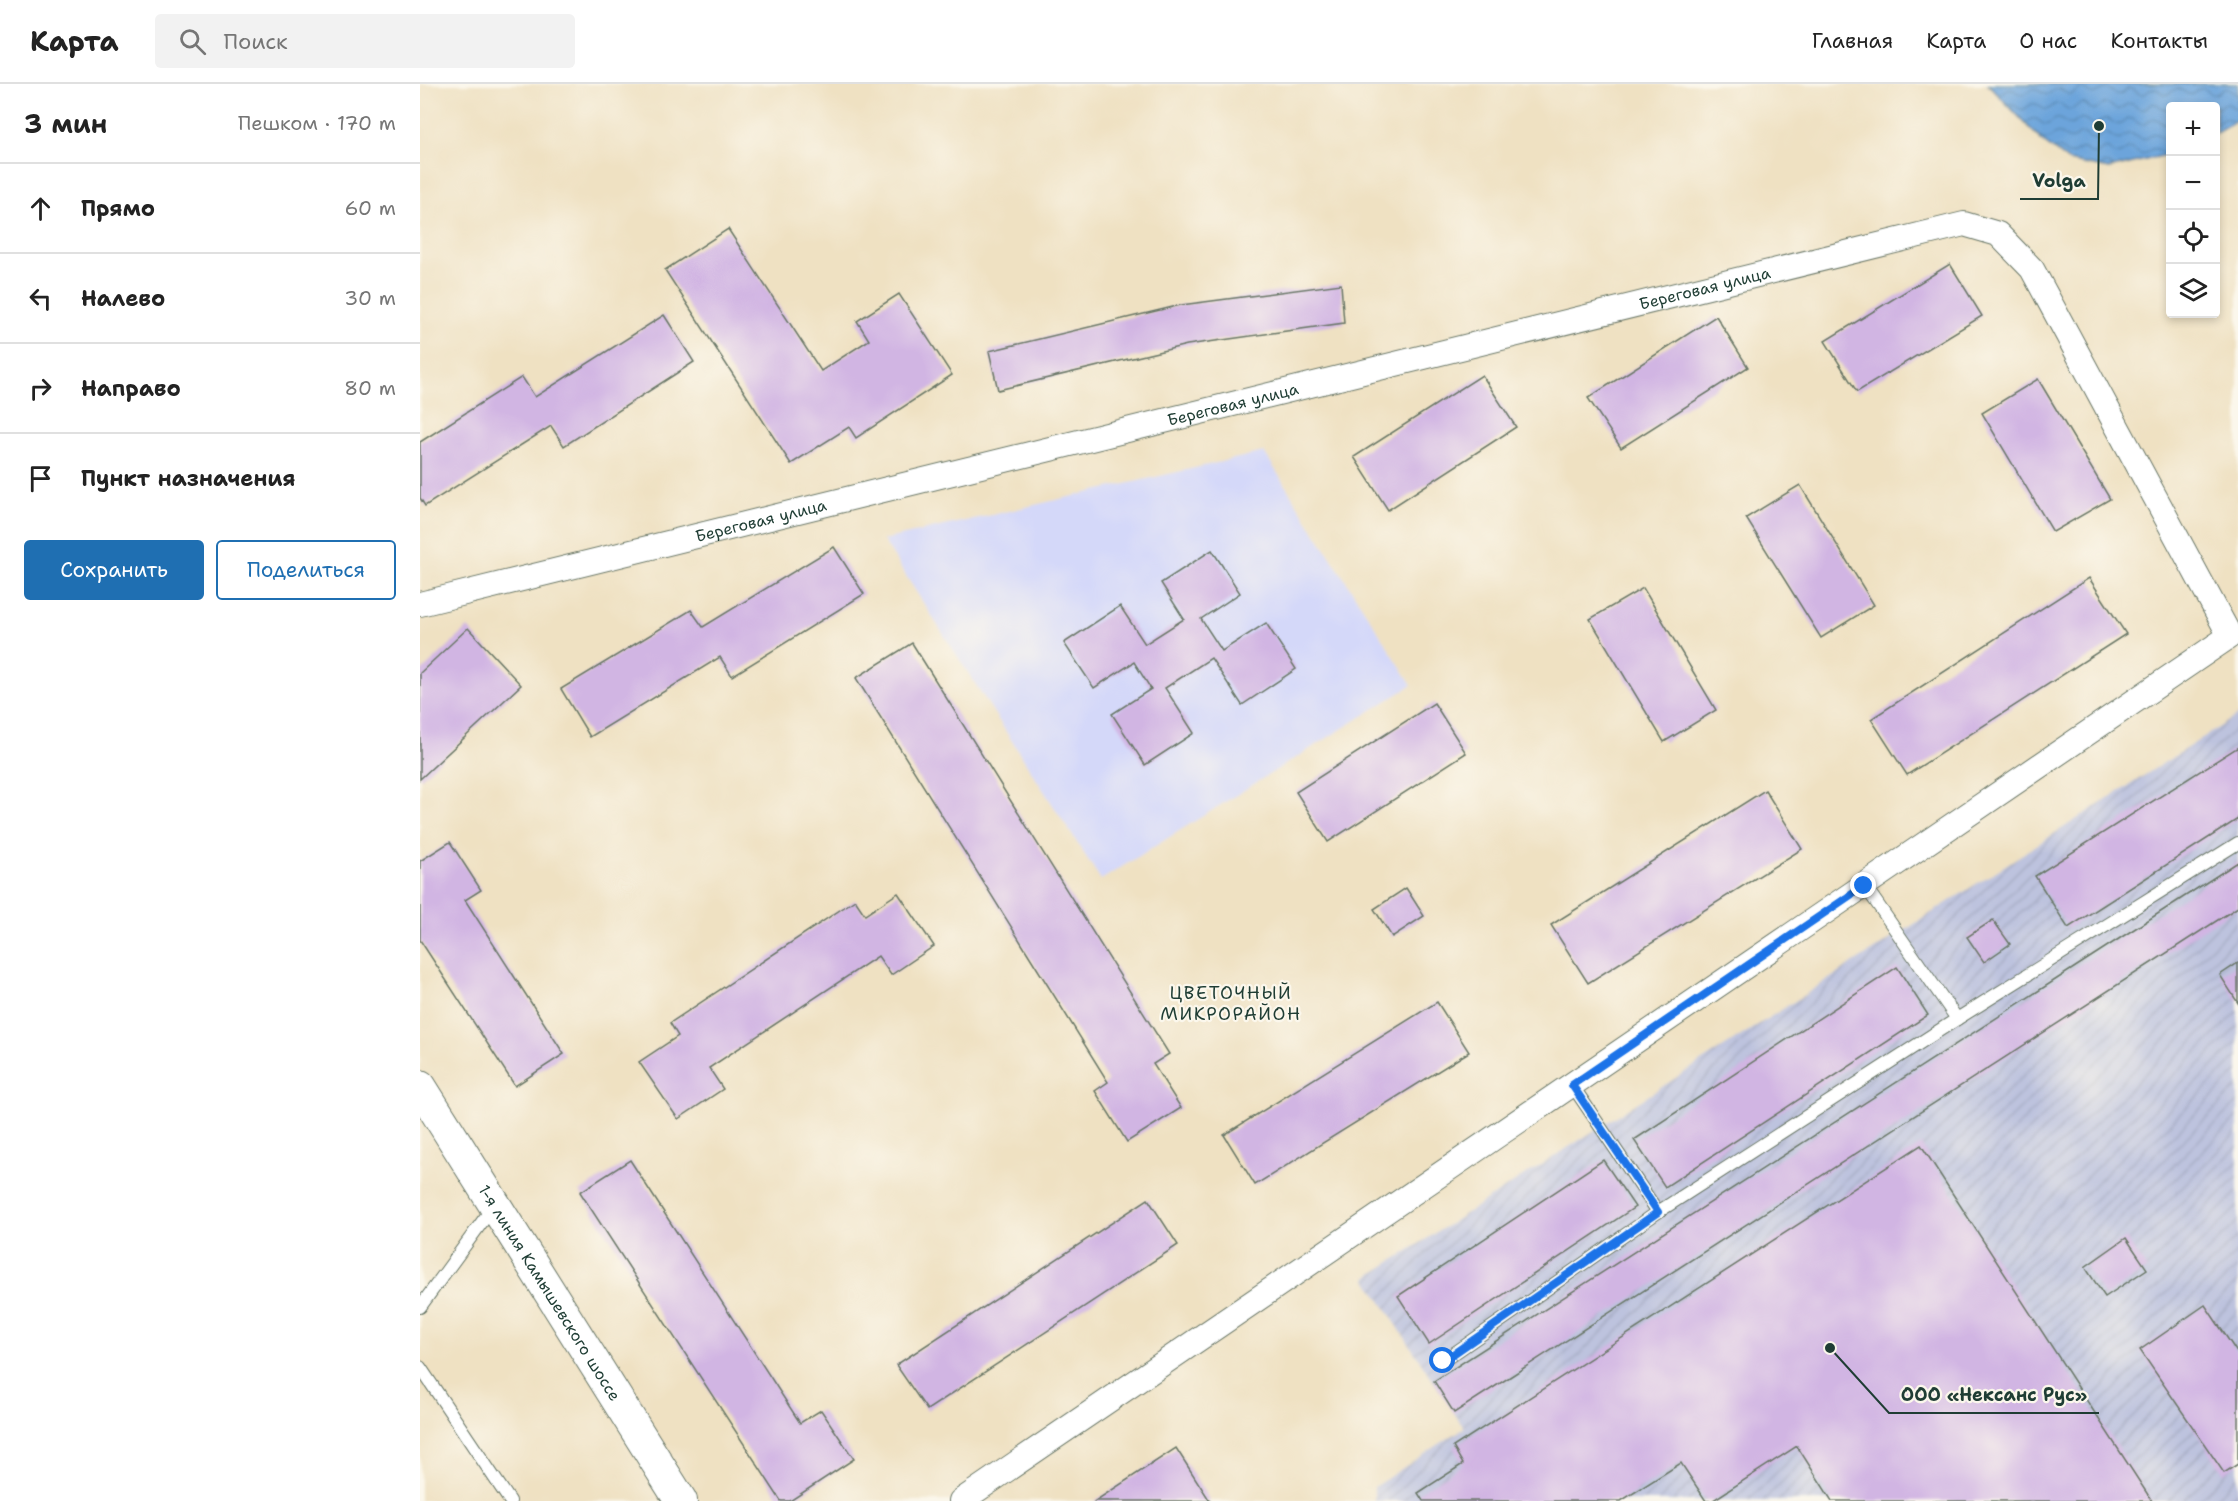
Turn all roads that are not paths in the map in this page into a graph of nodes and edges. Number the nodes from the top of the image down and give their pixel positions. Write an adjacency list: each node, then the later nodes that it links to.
1 (420, 604): 2 (street, Береговая улица)
2 (2234, 638): 4 (street)
3 (2238, 843): 5 (lane)
4 (1864, 886): 5 (lane); 6 (street)
5 (1957, 1019): 9 (lane)
6 (1572, 1085): 9 (lane); 15 (street)
7 (420, 1086): 8 (street, 1-я линия Камышевского шоссе)
8 (496, 1204): 10 (lane); 14 (street, 1-я линия Камышевского шоссе)
9 (1658, 1212): 11 (lane)
10 (420, 1306)
11 (1443, 1361)
12 (420, 1367): 13 (lane)
13 (510, 1501)
14 (681, 1501)
15 (961, 1501)

